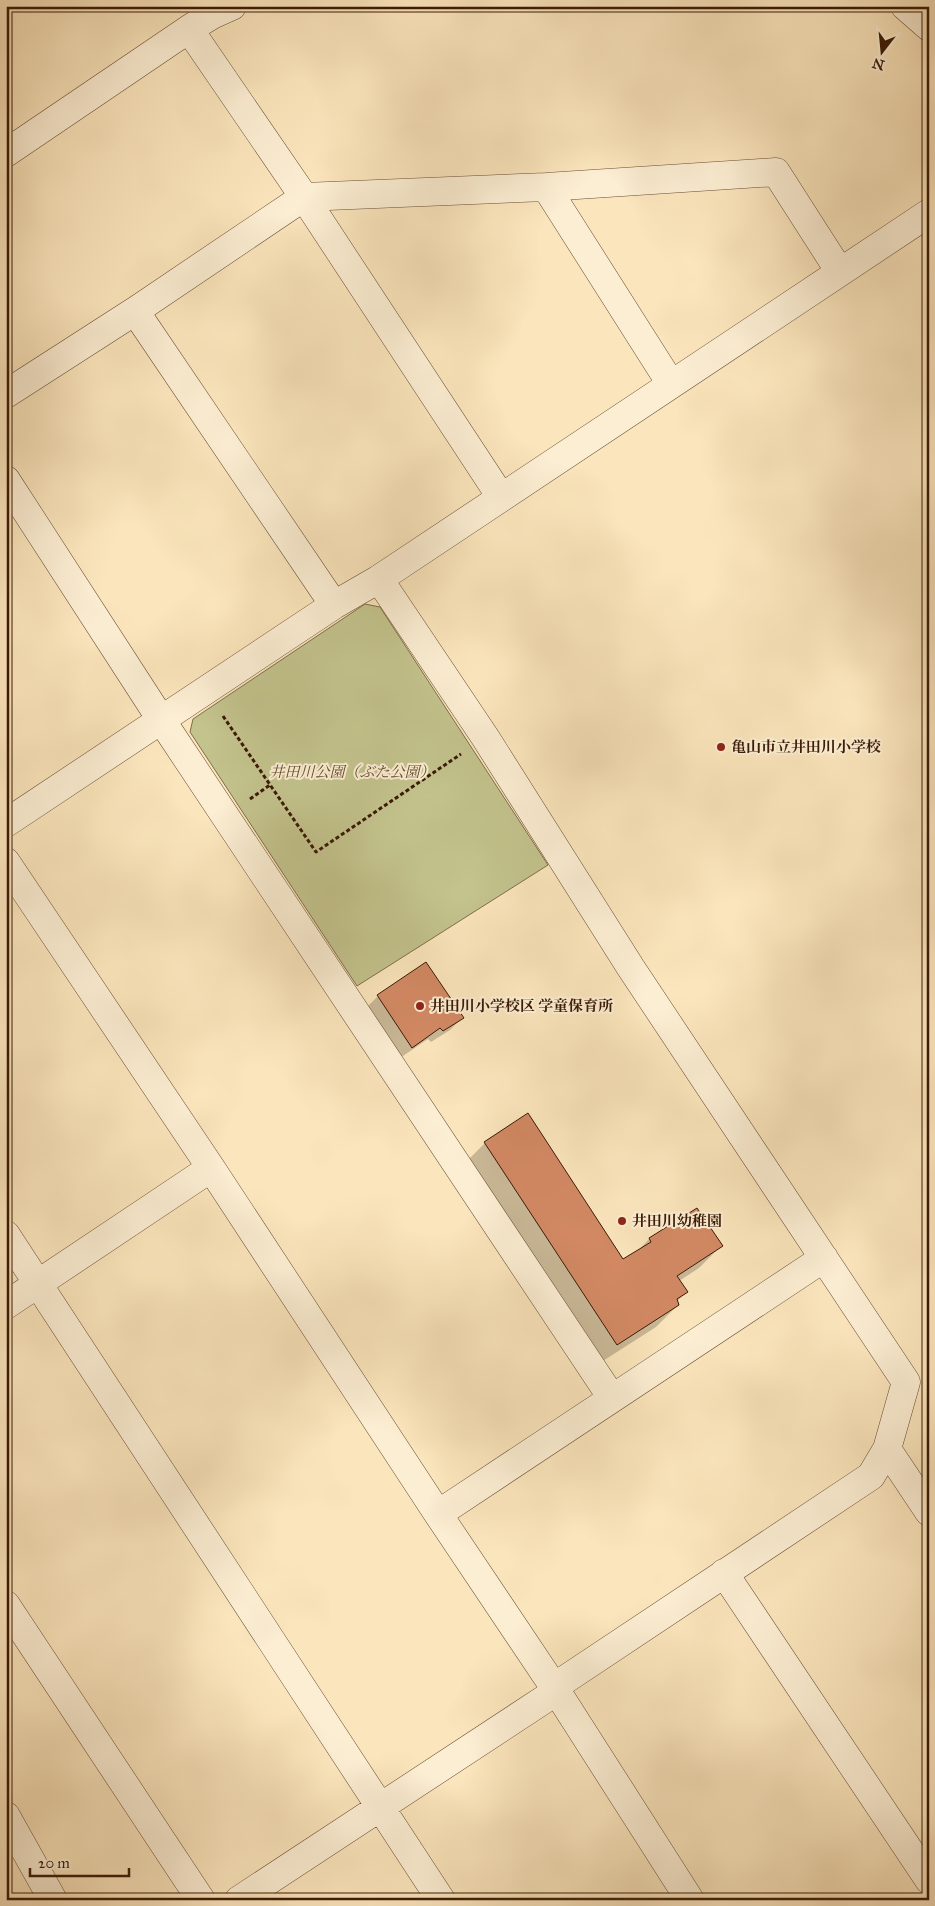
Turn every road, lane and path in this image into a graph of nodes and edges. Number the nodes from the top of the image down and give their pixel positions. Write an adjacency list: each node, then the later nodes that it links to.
1 (232, 6): 4 (street)
2 (904, 6): 3 (street)
3 (929, 28)
4 (189, 29): 5 (street); 7 (street)
5 (6, 152)
6 (546, 187): 7 (street); 9 (street); 11 (street)
7 (304, 197): 10 (street); 14 (street)
8 (929, 213): 9 (street)
9 (840, 272): 11 (street)
10 (135, 311): 12 (street); 16 (street)
11 (671, 384): 14 (street)
12 (6, 394)
13 (6, 480): 18 (street)
14 (501, 497): 15 (street)
15 (379, 579): 16 (street); 19 (street)
16 (334, 605): 18 (street)
17 (221, 713): 20 (path)
18 (162, 721): 22 (street); 29 (street)
19 (485, 737): 20 (path); 26 (street)
20 (270, 785): 21 (path)
21 (246, 801)
22 (6, 823)
23 (6, 862): 24 (street)
24 (211, 1168): 27 (street); 32 (street)
25 (6, 1235): 27 (street)
26 (824, 1258): 29 (street); 30 (street)
27 (37, 1284): 28 (street); 36 (street)
28 (6, 1304)
29 (612, 1398): 32 (street)
30 (887, 1449): 31 (street); 33 (street)
31 (929, 1512)
32 (438, 1514): 35 (street)
33 (724, 1573): 35 (street); 38 (street)
34 (9, 1613): 40 (street)
35 (555, 1689): 36 (street); 43 (street)
36 (380, 1806): 41 (street); 42 (street)
37 (6, 1816): 39 (street)
38 (929, 1880)
39 (53, 1900)
40 (201, 1900)
41 (239, 1900)
42 (441, 1900)
43 (690, 1900)

